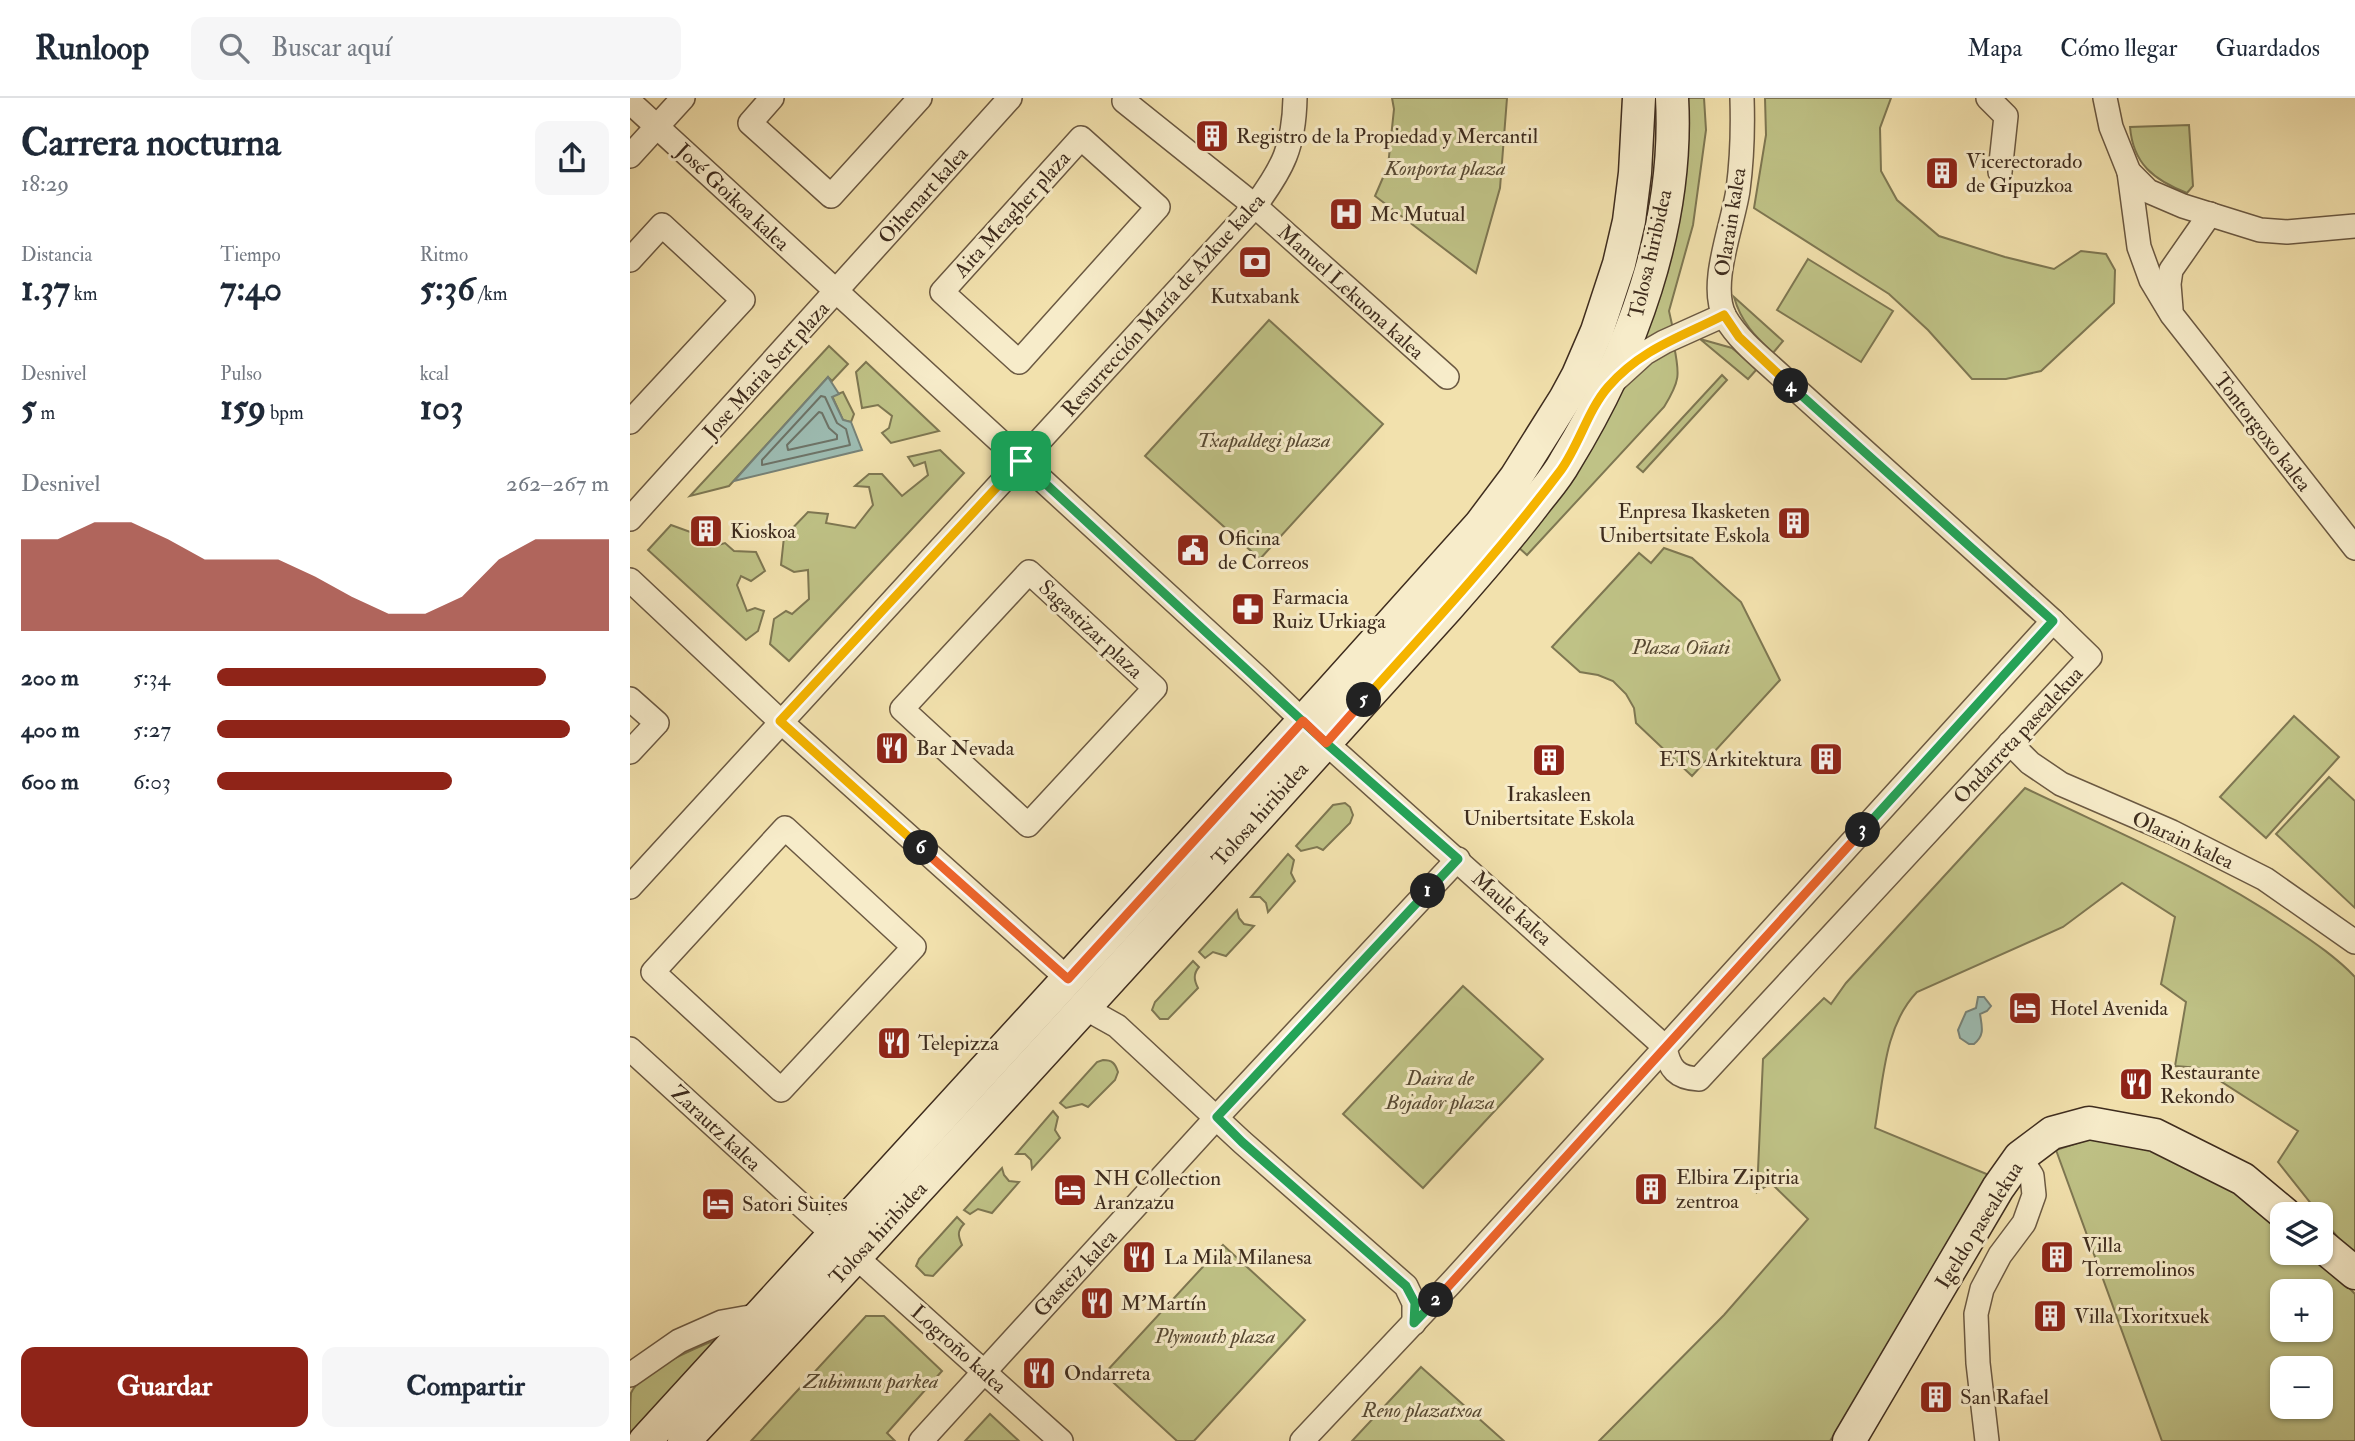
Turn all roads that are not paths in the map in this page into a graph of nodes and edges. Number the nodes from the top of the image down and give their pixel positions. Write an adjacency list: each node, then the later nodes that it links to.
1 (684, 98): 13 (street)
2 (772, 98): 3 (street)
3 (920, 98)
4 (1010, 98): 22 (street, Oihenart kalea)
5 (1295, 98): 17 (street, Resurrección María de Azkue kalea)
6 (1639, 98): 35 (main road, Tolosa hiribidea)
7 (1672, 98): 26 (main road, Tolosa hiribidea)
8 (1742, 98): 23 (street, Olarain kalea)
9 (1988, 98): 15 (street)
10 (2105, 98): 16 (street)
11 (1124, 101): 17 (street, Manuel Lekuona kalea)
12 (630, 102): 13 (street, José Goikoa kalea)
13 (657, 127): 14 (street); 22 (street, José Goikoa kalea)
14 (630, 156)
15 (2000, 172)
16 (2129, 172): 19 (street); 24 (street, Tontorgoxo kalea)
17 (1255, 206): 25 (street, Manuel Lekuona kalea); 28 (street, Resurrección María de Azkue kalea)
18 (1158, 207): 18 (street, Aita Meagher plaza)
19 (2210, 214): 20 (street); 24 (street)
20 (2355, 226)
21 (630, 260): 27 (street)
22 (837, 292): 28 (street, Jose Maria Sert plaza); 29 (street, Jose Maria Sert plaza)
23 (1724, 315): 26 (street); 32 (street, Olarain kalea)
24 (2172, 315): 30 (street, Tontorgoxo kalea)
25 (1447, 377)
26 (1607, 388): 36 (main road, Tolosa hiribidea)
27 (630, 422)
28 (1021, 461): 34 (street); 35 (street, Jose Maria Sert plaza)
29 (630, 519)
30 (2355, 548)
31 (630, 580): 34 (street)
32 (2053, 621): 37 (street, Ondarreta pasealekua); 46 (street)
33 (630, 699): 38 (street)
34 (780, 721): 41 (street); 44 (street)
35 (1303, 721): 36 (street, Maule kalea); 44 (main road, Tolosa hiribidea)
36 (1326, 743): 40 (street, Maule kalea); 45 (main road, Tolosa hiribidea)
37 (2010, 743): 42 (street, Olarain kalea); 46 (street, Ondarreta pasealekua)
38 (630, 752)
39 (1028, 825): 39 (street, Sagastizar plaza)
40 (1458, 859): 46 (street, Maule kalea); 48 (street, Gasteiz kalea)
41 (630, 887)
42 (2355, 942)
43 (914, 947): 43 (street)
44 (1068, 979): 51 (main road, Tolosa hiribidea)
45 (1083, 1007): 48 (street); 53 (main road, Tolosa hiribidea)
46 (1665, 1047): 56 (street)
47 (630, 1049): 51 (street, Zarautz kalea)
48 (1217, 1117): 56 (street); 57 (street, Gasteiz kalea)
49 (2020, 1157): 50 (main road, Igeldo pasealekua); 64 (main road, Igeldo pasealekua); 65 (street)
50 (2271, 1202)
51 (834, 1235): 55 (main road, Tolosa hiribidea)
52 (2333, 1255): 54 (main road)
53 (856, 1257): 57 (street, Logroño kalea); 60 (main road, Tolosa hiribidea)
54 (2355, 1273)
55 (761, 1315): 58 (street); 59 (main road, Tolosa hiribidea)
56 (1414, 1323): 63 (street)
57 (985, 1371): 61 (street, Gasteiz kalea); 62 (street, Logroño kalea)
58 (630, 1375)
59 (649, 1437)
60 (684, 1441)
61 (921, 1441)
62 (1061, 1441)
63 (1302, 1441)
64 (1849, 1441)
65 (1987, 1441)

